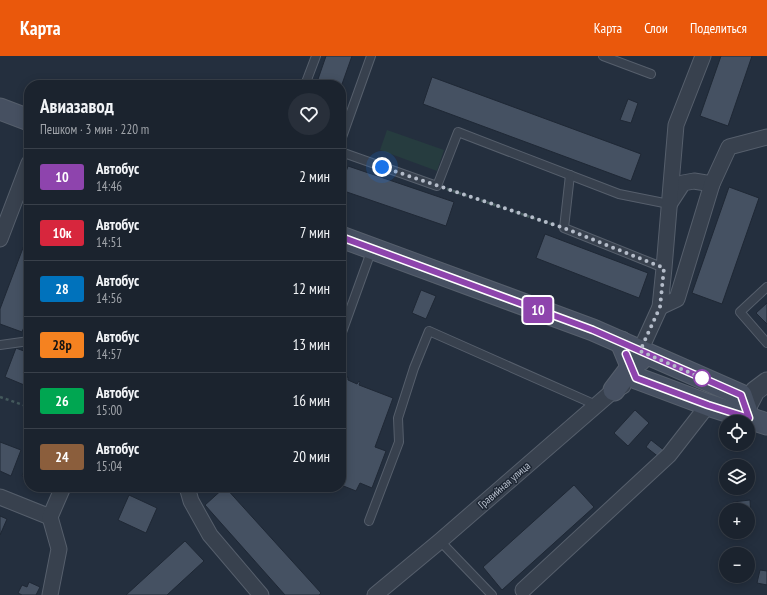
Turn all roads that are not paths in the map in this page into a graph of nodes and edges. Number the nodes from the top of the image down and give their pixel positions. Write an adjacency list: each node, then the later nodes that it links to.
1 (316, 56): 6 (lane)
2 (371, 56): 9 (lane)
3 (603, 56): 5 (lane)
4 (703, 56): 15 (street)
5 (651, 74)
6 (307, 80)
7 (0, 110): 8 (main road)
8 (24, 118)
9 (346, 126)
10 (767, 137): 14 (street)
11 (346, 154): 12 (lane)
12 (570, 175): 15 (lane); 19 (lane)
13 (24, 176): 17 (street)
14 (712, 184): 15 (street); 21 (street)
15 (669, 204): 19 (street)
16 (346, 239): 18 (main road)
17 (0, 240)
18 (373, 249): 22 (lane); 24 (main road)
19 (664, 268): 21 (street)
20 (767, 287): 25 (lane)
21 (660, 307): 27 (street)
22 (346, 322)
23 (24, 342): 26 (lane)
24 (621, 342): 27 (main road); 28 (main road)
25 (767, 343)
26 (0, 345)
27 (648, 354): 30 (main road); 34 (main road)
28 (636, 378): 30 (street, Гравийная улица); 32 (main road)
29 (767, 382): 35 (street)
30 (614, 390): 31 (street, Гравийная улица)
31 (596, 405): 40 (lane); 41 (street, Гравийная улица)
32 (708, 405): 33 (main road); 42 (street)
33 (743, 415)
34 (749, 415)
35 (750, 415)
36 (61, 492): 39 (street)
37 (188, 492): 44 (street)
38 (0, 497): 39 (street)
39 (50, 517): 43 (street)
40 (369, 522)
41 (440, 541): 45 (street, Гравийная улица); 46 (lane)
42 (523, 590)
43 (50, 595)
44 (261, 595)
45 (375, 595)
46 (492, 595)

